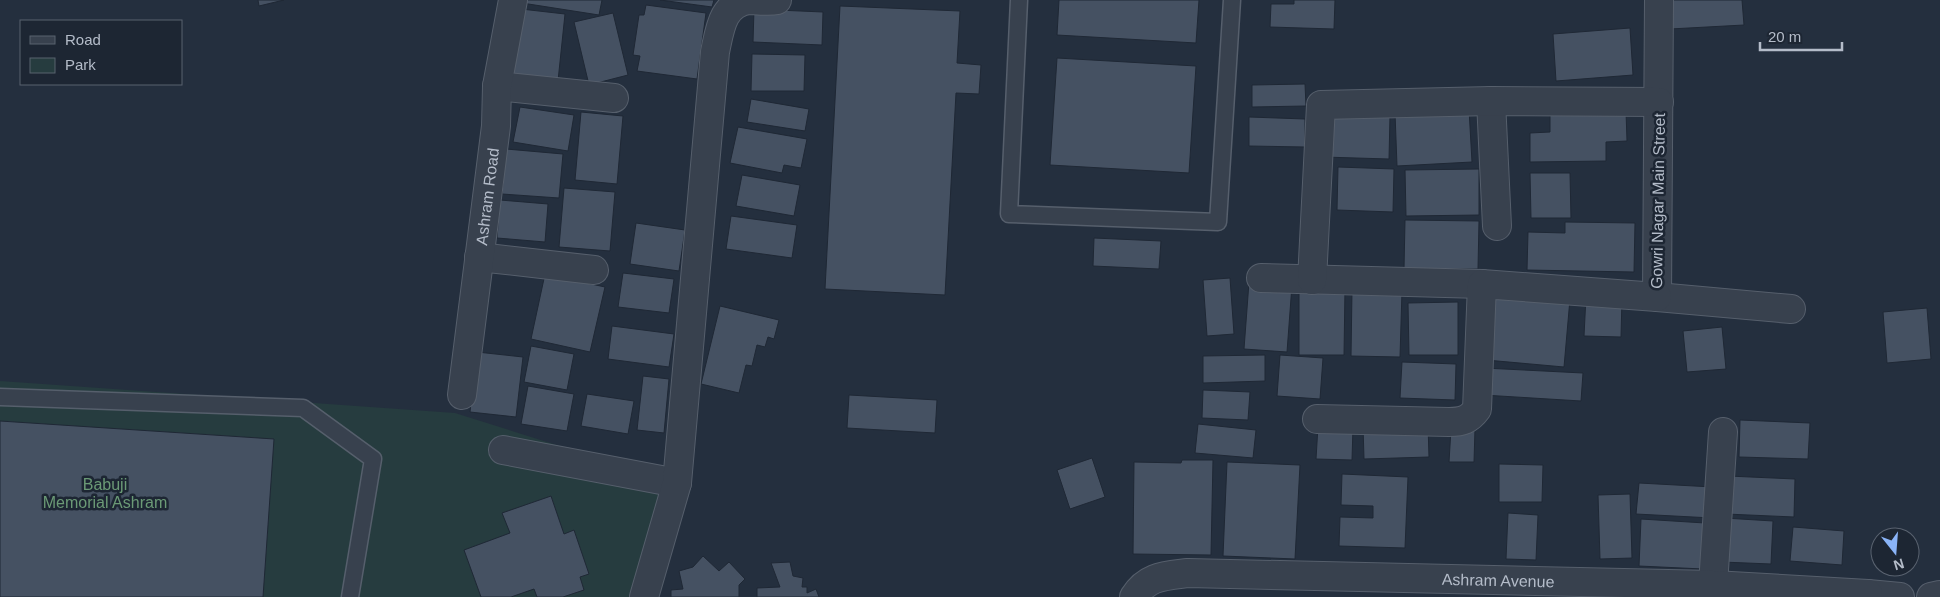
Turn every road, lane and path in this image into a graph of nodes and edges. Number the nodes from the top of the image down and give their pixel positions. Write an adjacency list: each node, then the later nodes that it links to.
1 (513, 0): 6 (street, Ashram Road)
2 (777, 0): 23 (street)
3 (1019, 0): 4 (lane)
4 (1232, 0)
5 (1658, 0): 9 (street, Gowri Nagar Main Street)
6 (497, 86): 7 (street); 11 (street, Ashram Road)
7 (614, 98)
8 (1491, 101): 9 (street); 10 (street); 14 (street)
9 (1659, 102): 16 (street, Gowri Nagar Main Street)
10 (1497, 226)
11 (479, 257): 12 (street); 18 (street, Ashram Road)
12 (594, 270)
13 (1261, 278): 14 (street)
14 (1312, 280): 15 (street)
15 (1482, 284): 16 (street); 20 (street)
16 (1657, 297): 17 (street, Gowri Nagar Main Street)
17 (1791, 309)
18 (462, 394)
19 (0, 397): 27 (lane)
20 (1317, 419)
21 (1723, 432): 24 (street)
22 (503, 450): 23 (street)
23 (678, 483): 28 (street)
24 (1713, 585): 26 (street, Ashram Avenue); 29 (street, Ashram Avenue)
25 (1940, 595): 31 (street)
26 (1868, 596): 30 (street, Ashram Avenue)
27 (350, 597)
28 (644, 597)
29 (1134, 597)
30 (1900, 597)
31 (1931, 597)

